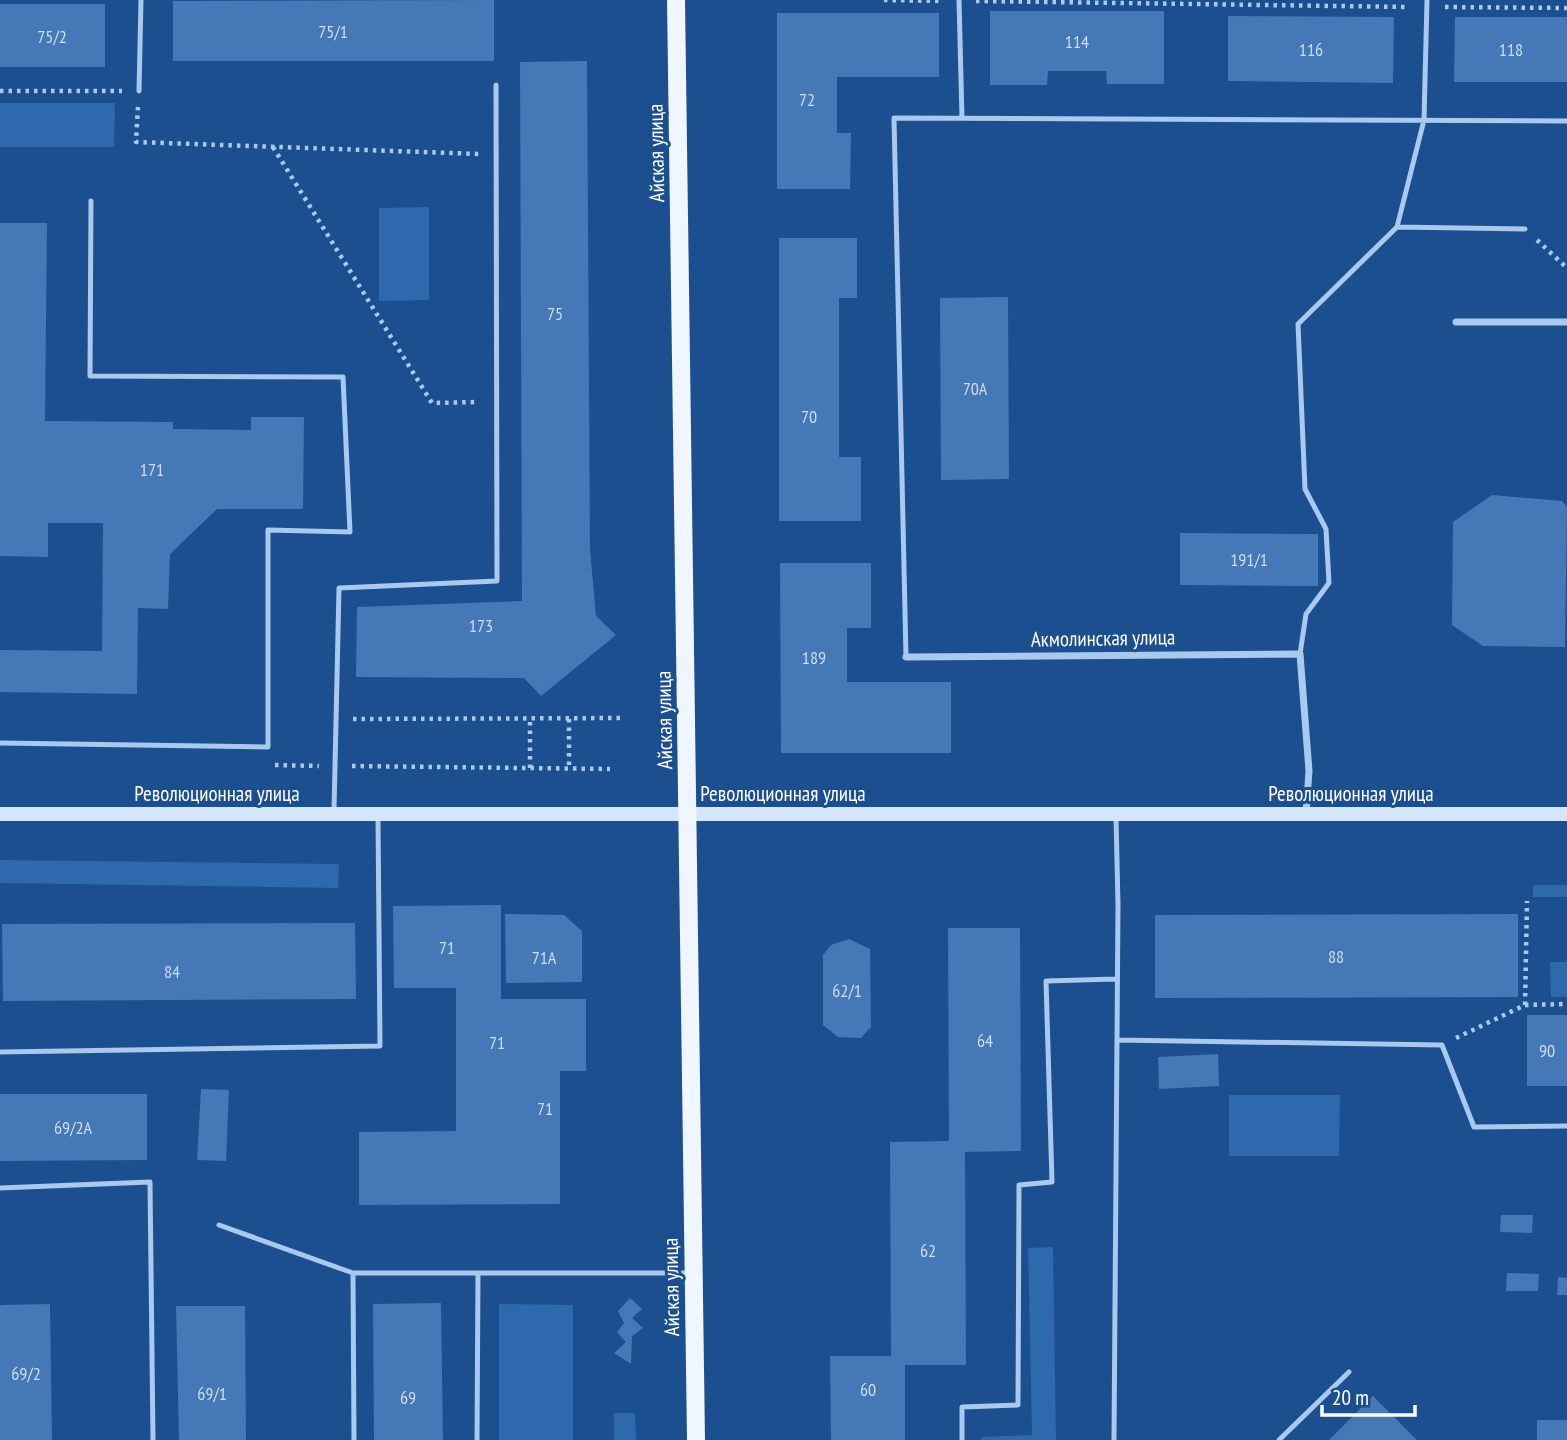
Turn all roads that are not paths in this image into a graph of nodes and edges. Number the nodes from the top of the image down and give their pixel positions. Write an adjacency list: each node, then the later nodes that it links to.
1 (141, 0): 6 (lane)
2 (676, 0): 21 (main road, Айская улица)
3 (959, 0): 7 (lane)
4 (1427, 0): 8 (lane)
5 (496, 85): 19 (lane)
6 (139, 91)
7 (962, 118): 8 (lane); 16 (lane)
8 (1424, 120): 9 (lane); 11 (lane)
9 (1567, 121)
10 (91, 201): 17 (lane)
11 (1397, 227): 12 (lane); 15 (lane)
12 (1525, 229)
13 (1456, 322): 14 (street)
14 (1567, 322)
15 (1300, 654): 16 (street, Акмолинская улица); 23 (street)
16 (906, 657)
17 (0, 743)
18 (0, 814): 19 (main road, Революционная улица)
19 (334, 814): 20 (main road, Революционная улица)
20 (378, 814): 21 (main road, Революционная улица); 27 (lane)
21 (687, 814): 22 (main road, Революционная улица); 33 (main road, Айская улица)
22 (1116, 814): 23 (main road, Революционная улица); 25 (lane)
23 (1306, 814): 24 (main road, Революционная улица)
24 (1567, 814)
25 (1116, 979): 26 (lane); 39 (lane)
26 (1117, 1040): 28 (lane); 40 (lane)
27 (0, 1052)
28 (1567, 1126)
29 (0, 1188): 35 (lane)
30 (219, 1225): 31 (lane)
31 (353, 1273): 32 (lane); 36 (lane)
32 (478, 1273): 33 (lane); 37 (lane)
33 (694, 1273): 38 (main road, Айская улица)
34 (1349, 1372): 41 (lane)
35 (153, 1440)
36 (354, 1440)
37 (477, 1440)
38 (696, 1440)
39 (962, 1440)
40 (1114, 1440)
41 (1279, 1440)

